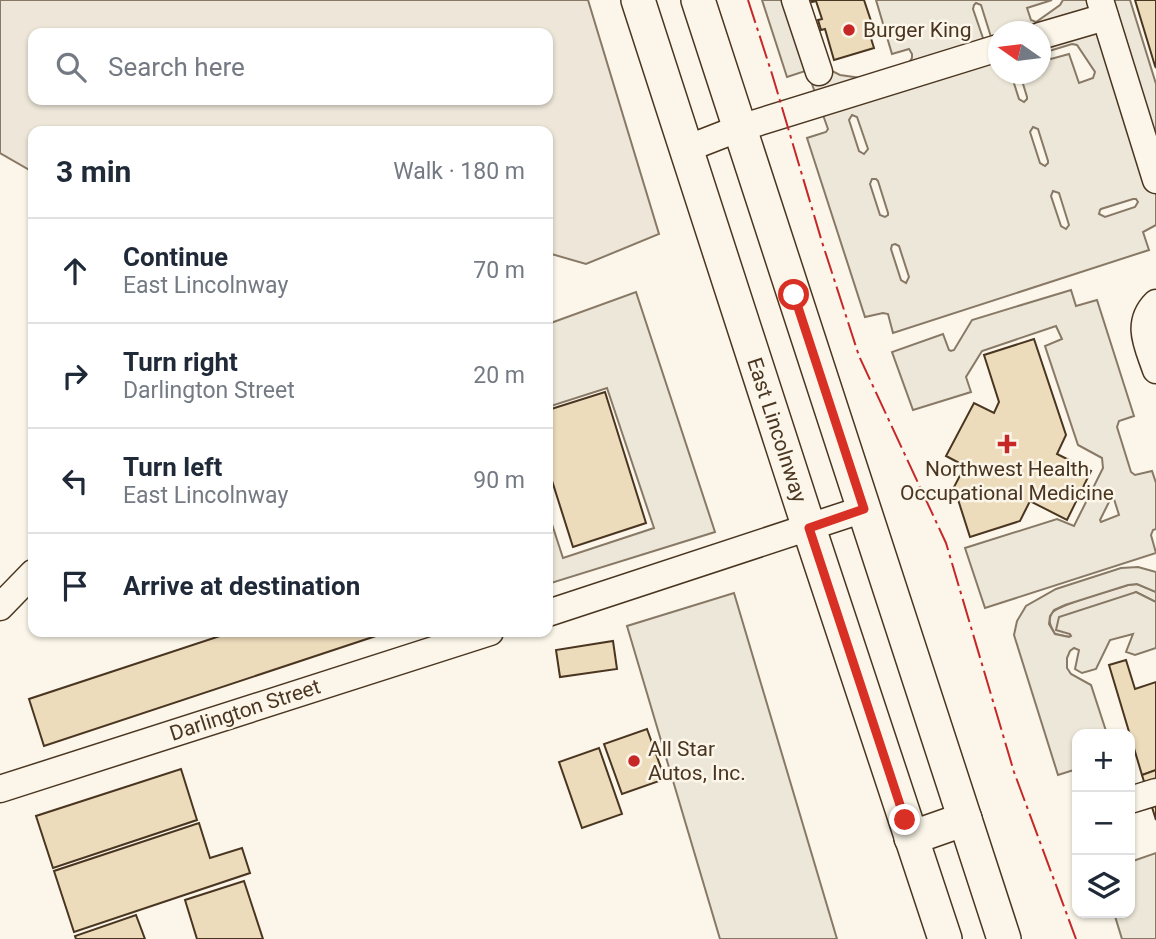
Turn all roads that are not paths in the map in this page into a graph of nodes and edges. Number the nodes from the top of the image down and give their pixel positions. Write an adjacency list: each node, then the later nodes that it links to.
1 (638, 0): 9 (main road, East Lincolnway)
2 (698, 0): 8 (main road)
3 (795, 0): 7 (street)
4 (1102, 8): 5 (street); 10 (street)
5 (1051, 31)
6 (988, 51): 8 (street)
7 (819, 72)
8 (740, 128): 9 (street); 13 (main road)
9 (686, 149): 14 (main road, East Lincolnway)
10 (1156, 180)
11 (1156, 303): 12 (street)
12 (1156, 370)
13 (864, 509): 14 (street); 22 (main road)
14 (809, 528): 17 (street); 23 (main road, East Lincolnway)
15 (28, 578): 16 (street)
16 (0, 607)
17 (553, 611)
18 (472, 637): 19 (street, Darlington Street)
19 (0, 789)
20 (1156, 792): 21 (street)
21 (1135, 798)
22 (965, 819): 23 (main road); 25 (main road)
23 (911, 838): 24 (main road, East Lincolnway)
24 (945, 939)
25 (1004, 939)

